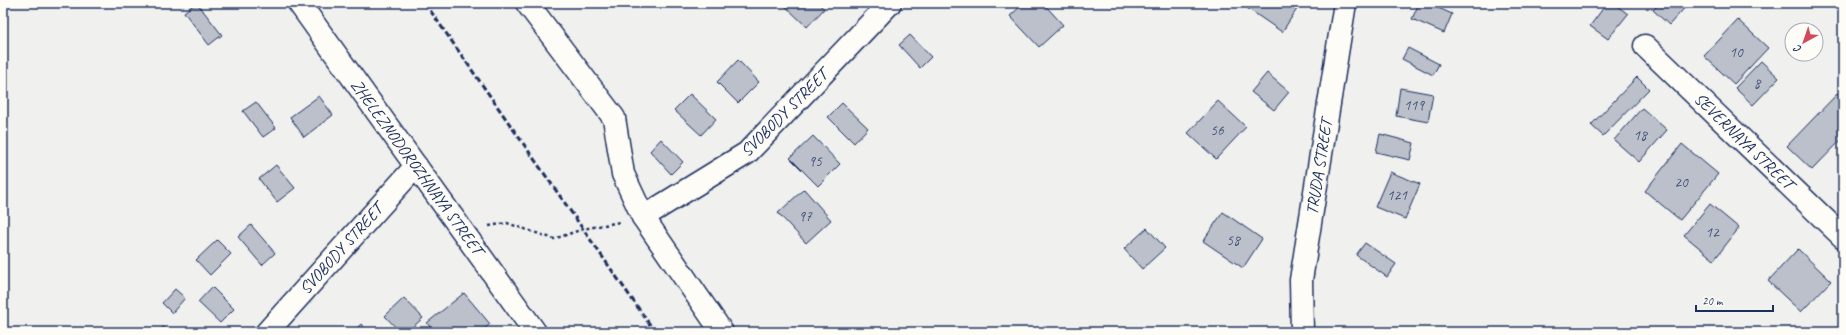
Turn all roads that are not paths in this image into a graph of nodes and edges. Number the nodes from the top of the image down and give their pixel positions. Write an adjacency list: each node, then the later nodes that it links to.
1 (299, 3): 6 (street, ZHELEZNODOROZHNAYA STREET)
2 (527, 3): 7 (street)
3 (890, 3): 7 (street, SVOBODY STREET)
4 (1345, 3): 12 (street, TRUDA STREET)
5 (1645, 46): 8 (street, SEVERNAYA STREET)
6 (416, 166): 9 (street, SVOBODY STREET); 10 (street, ZHELEZNODOROZHNAYA STREET)
7 (642, 217): 11 (street)
8 (1843, 237)
9 (267, 332)
10 (535, 332)
11 (722, 332)
12 (1302, 332)

